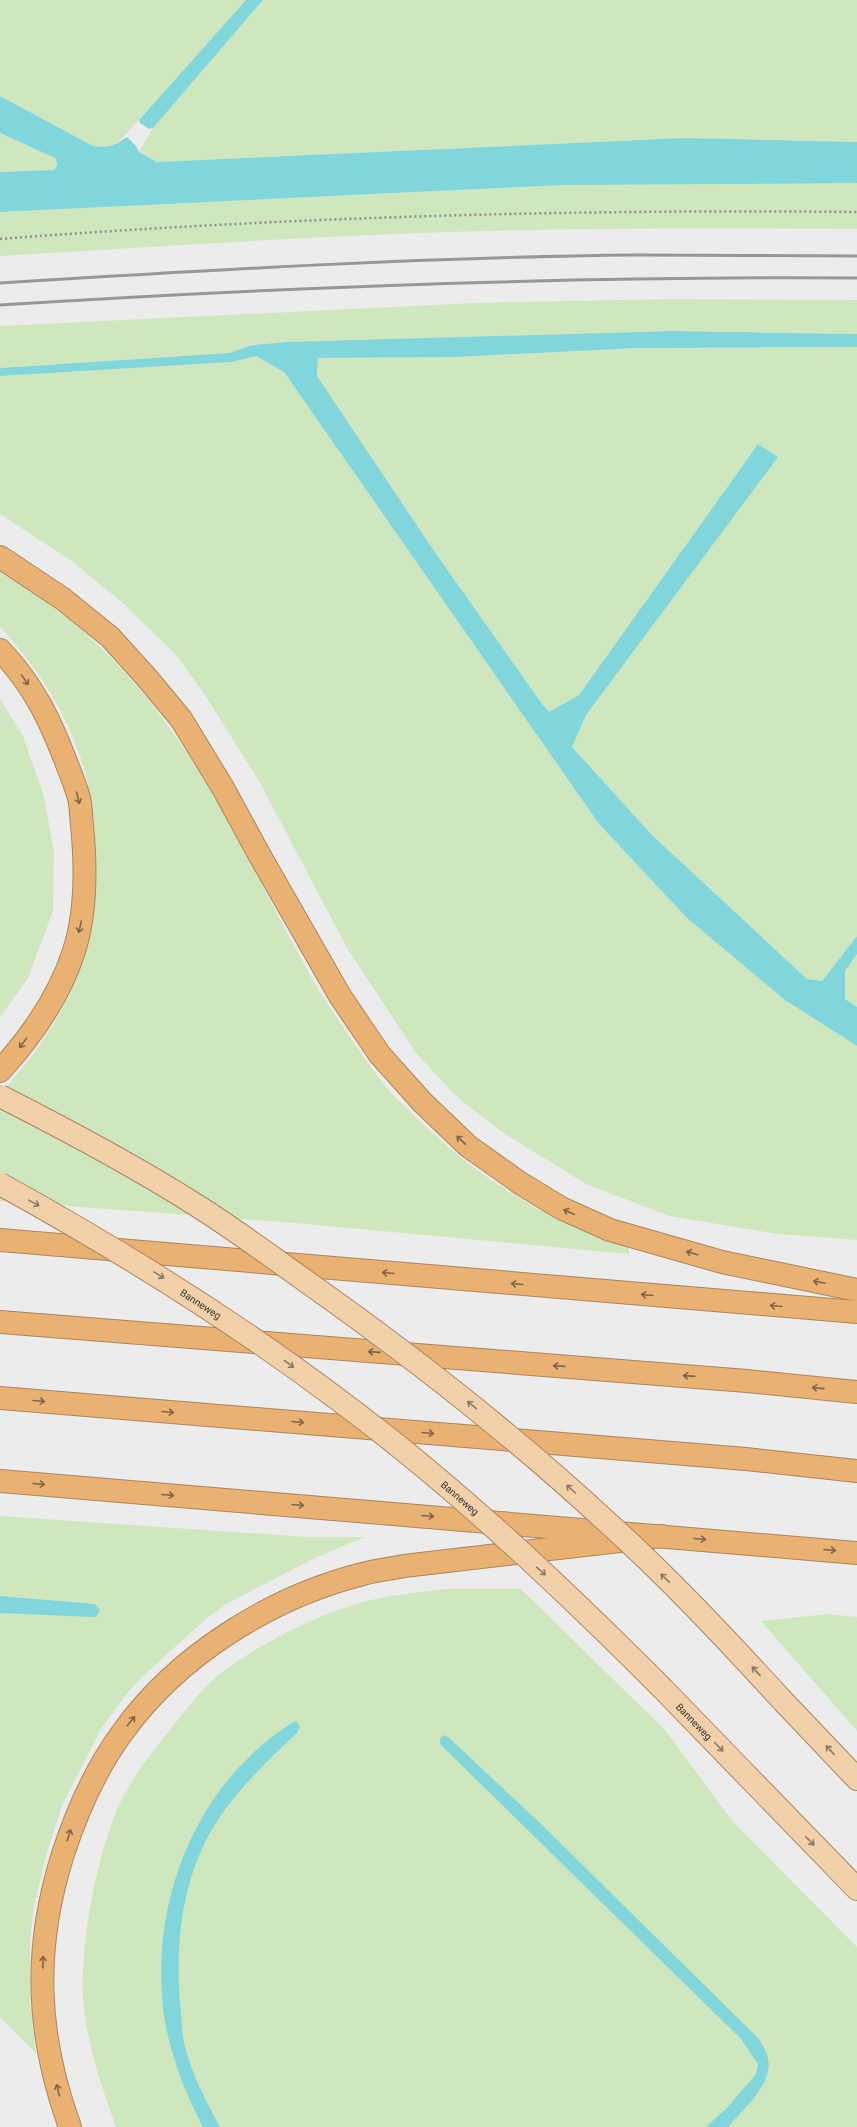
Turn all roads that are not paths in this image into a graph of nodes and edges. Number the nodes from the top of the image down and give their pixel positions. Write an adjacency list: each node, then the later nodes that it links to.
1 (0, 557): 7 (highway, one-way to 1)
2 (0, 650): 3 (highway, one-way to 3)
3 (0, 1071)
4 (0, 1096): 16 (main road, one-way to 4, bridge)
5 (0, 1184): 17 (main road, Banneweg, one-way to 17, bridge)
6 (0, 1240): 8 (highway, one-way to 6)
7 (857, 1290)
8 (857, 1312)
9 (0, 1322): 10 (highway, one-way to 9)
10 (857, 1392)
11 (0, 1398): 12 (highway, one-way to 12)
12 (857, 1471)
13 (0, 1480): 14 (highway, one-way to 14)
14 (662, 1536): 15 (highway, one-way to 15); 18 (highway, one-way to 14)
15 (857, 1553)
16 (857, 1779)
17 (857, 1890)
18 (70, 2127)

